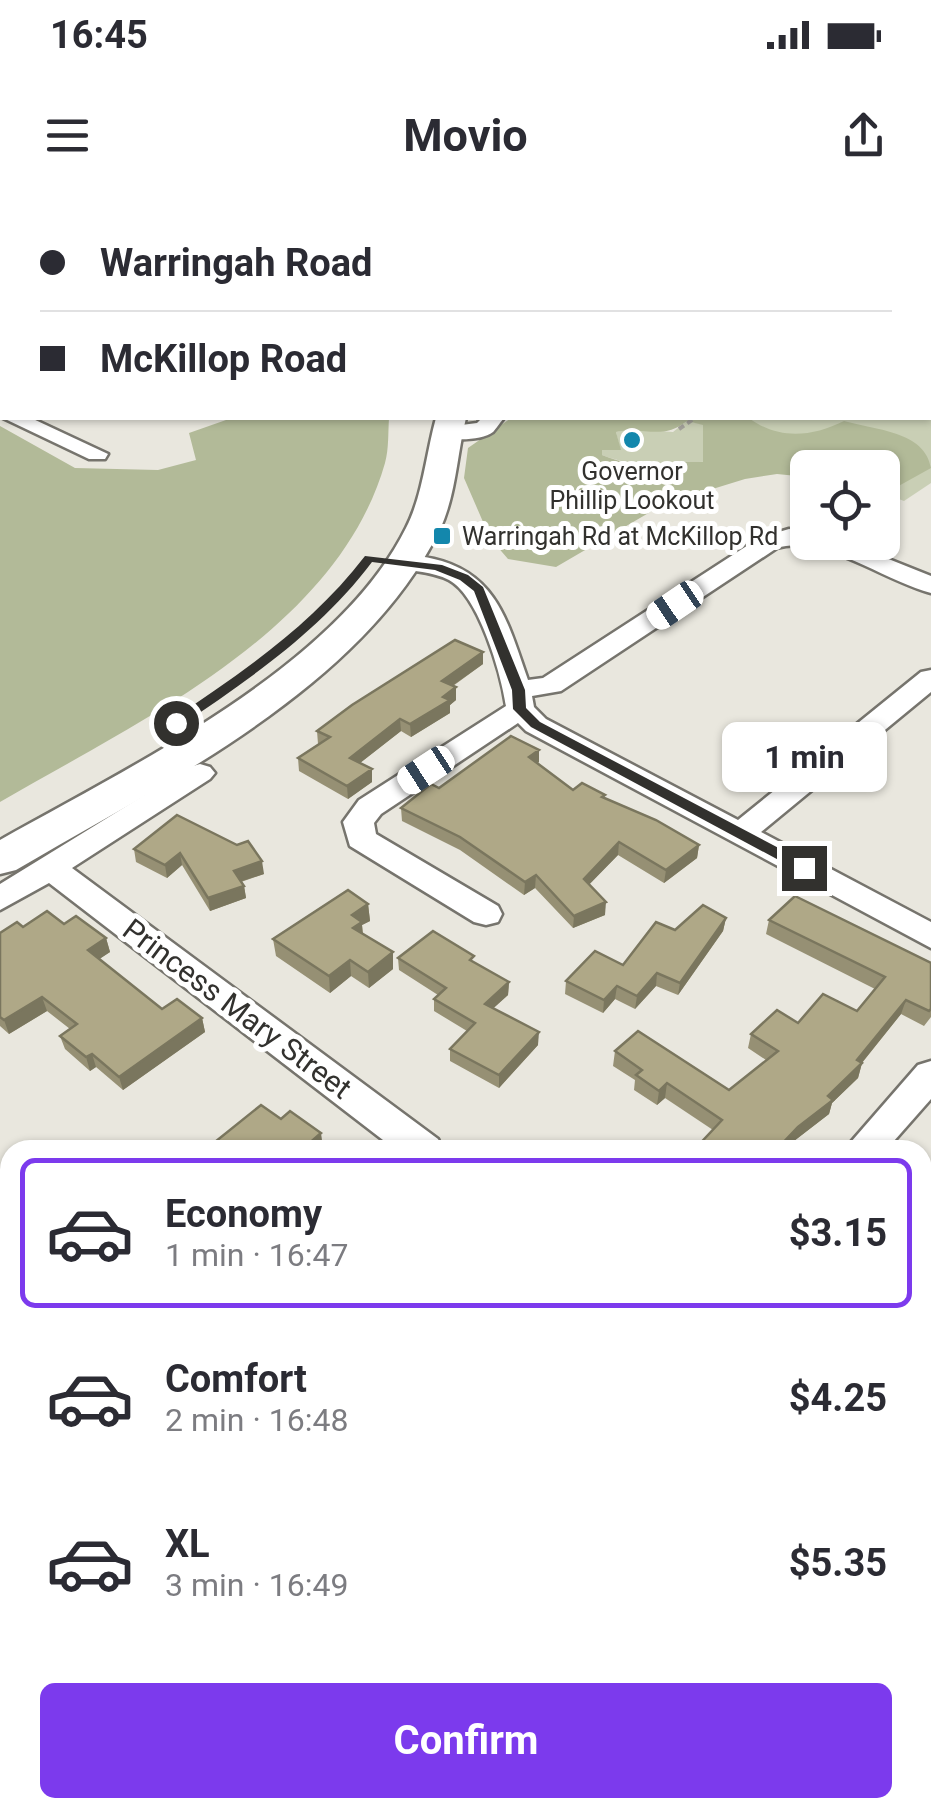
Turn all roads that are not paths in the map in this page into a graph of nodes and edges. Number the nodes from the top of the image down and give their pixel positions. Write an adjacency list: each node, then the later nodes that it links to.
1 (19, 420): 4 (street)
2 (491, 420): 3 (street)
3 (440, 423): 5 (highway); 7 (highway)
4 (97, 454)
5 (401, 492)
6 (790, 536): 11 (street)
7 (384, 553): 11 (street); 13 (highway); 15 (highway)
8 (868, 560): 9 (street)
9 (931, 585)
10 (931, 678): 14 (street)
11 (519, 700): 14 (street); 18 (street)
12 (200, 773): 16 (street)
13 (0, 827)
14 (741, 834): 19 (street)
15 (0, 859)
16 (50, 868): 17 (street); 21 (street, Princess Mary Street)
17 (0, 899)
18 (486, 914)
19 (931, 936)
20 (931, 1075): 22 (street)
21 (411, 1140)
22 (871, 1140)

